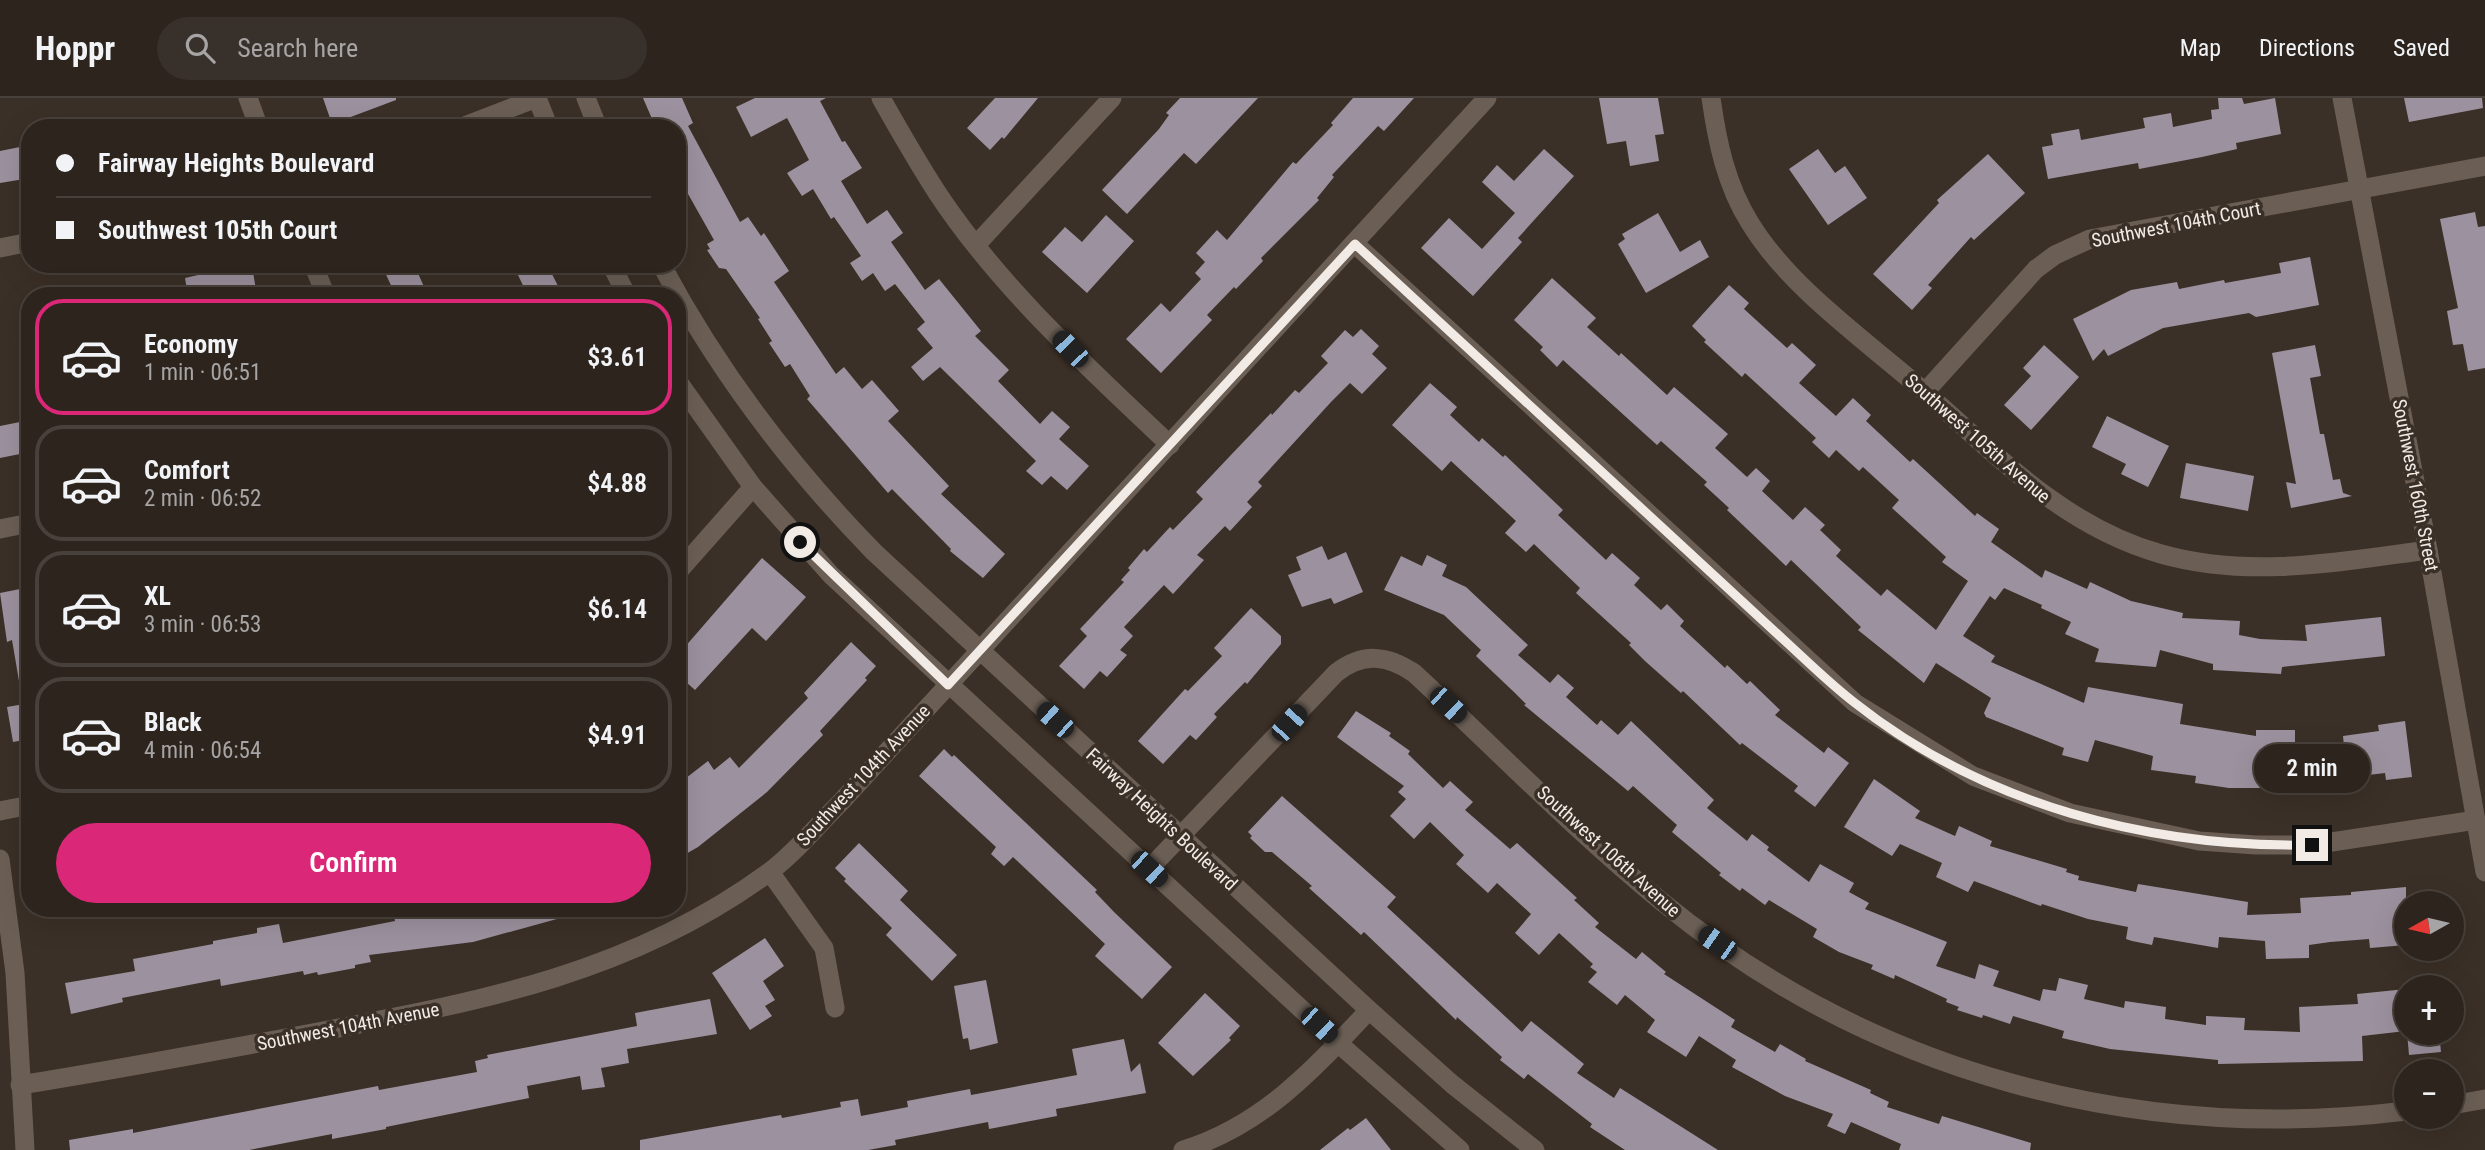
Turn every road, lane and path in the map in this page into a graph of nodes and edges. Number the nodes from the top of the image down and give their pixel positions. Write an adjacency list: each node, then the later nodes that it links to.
1 (248, 98): 9 (street)
2 (537, 98): 10 (street); 11 (street)
3 (586, 98): 12 (street)
4 (881, 98): 17 (street)
5 (1112, 98): 17 (street)
6 (1487, 98): 16 (street, Southwest 104th Avenue)
7 (1711, 98): 20 (street, Southwest 105th Avenue)
8 (2342, 98): 14 (street, Southwest 160th Street)
9 (256, 119)
10 (482, 119)
11 (545, 119)
12 (594, 119)
13 (2485, 166): 14 (street, Southwest 104th Court)
14 (2360, 190): 20 (street, Southwest 104th Court); 26 (street, Southwest 160th Street)
15 (21, 244): 18 (street)
16 (1355, 244): 22 (street, Southwest 104th Avenue); 32 (street)
17 (976, 245): 22 (street)
18 (0, 248)
19 (686, 305): 28 (street, Fairway Heights Boulevard)
20 (1925, 392): 26 (street, Southwest 105th Avenue)
21 (686, 393): 23 (street)
22 (1170, 445): 28 (street, Southwest 104th Avenue)
23 (753, 487): 27 (street); 29 (street)
24 (21, 524): 25 (street)
25 (0, 528)
26 (2428, 550): 32 (street, Southwest 160th Street)
27 (686, 563)
28 (980, 650): 29 (street, Southwest 104th Avenue); 33 (street, Fairway Heights Boulevard)
29 (948, 685): 35 (street); 36 (street, Southwest 104th Avenue)
30 (21, 807): 31 (street)
31 (0, 811)
32 (2476, 820): 37 (street, Southwest 160th Street)
33 (1181, 836): 35 (street); 39 (street, Fairway Heights Boulevard); 44 (street, Southwest 106th Avenue)
34 (0, 859): 41 (street)
35 (1149, 869): 40 (street)
36 (770, 872): 38 (street); 41 (street, Southwest 104th Avenue)
37 (2485, 872)
38 (835, 1008)
39 (1369, 1010): 40 (street); 48 (street, Fairway Heights Boulevard)
40 (1338, 1043): 46 (street); 47 (street)
41 (20, 1084): 45 (street)
42 (2485, 1099): 43 (street)
43 (2464, 1103)
44 (2394, 1112)
45 (25, 1150)
46 (1182, 1150)
47 (1460, 1150)
48 (1535, 1150)

